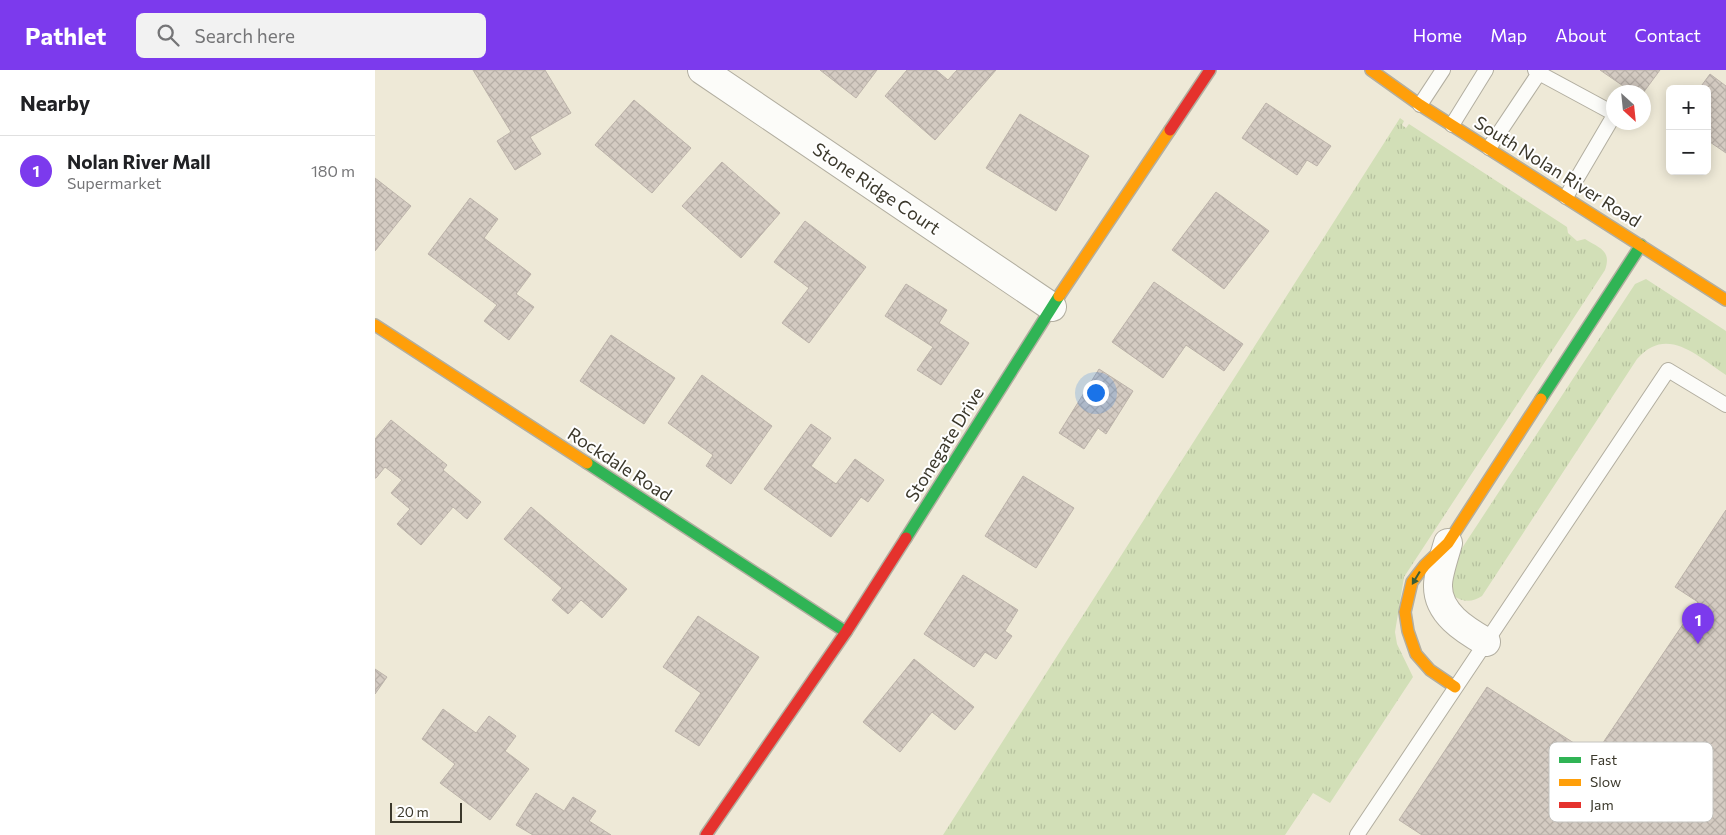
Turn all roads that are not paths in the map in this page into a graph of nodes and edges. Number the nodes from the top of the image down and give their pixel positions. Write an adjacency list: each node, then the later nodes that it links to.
1 (702, 70): 15 (street, Stone Ridge Court)
2 (1209, 70): 15 (street, Stonegate Drive)
3 (1371, 70): 7 (street, South Nolan River Road)
4 (1443, 70): 7 (lane)
5 (1487, 70): 9 (lane)
6 (1537, 71): 8 (lane); 11 (lane)
7 (1420, 105): 9 (street, South Nolan River Road)
8 (1606, 109)
9 (1452, 124): 11 (street, South Nolan River Road)
10 (1606, 130): 12 (lane)
11 (1489, 148): 12 (street, South Nolan River Road)
12 (1566, 197): 13 (street, South Nolan River Road)
13 (1641, 245): 14 (street, South Nolan River Road); 18 (street)
14 (1726, 300)
15 (1052, 307): 19 (street, Stonegate Drive)
16 (375, 325): 19 (street, Rockdale Road)
17 (1726, 405): 20 (lane)
18 (1448, 543): 20 (street); 21 (street, one-way to 21)
19 (846, 632): 22 (street, Stonegate Drive)
20 (1486, 642): 21 (lane)
21 (1455, 688): 23 (lane)
22 (705, 835)
23 (1357, 835)

